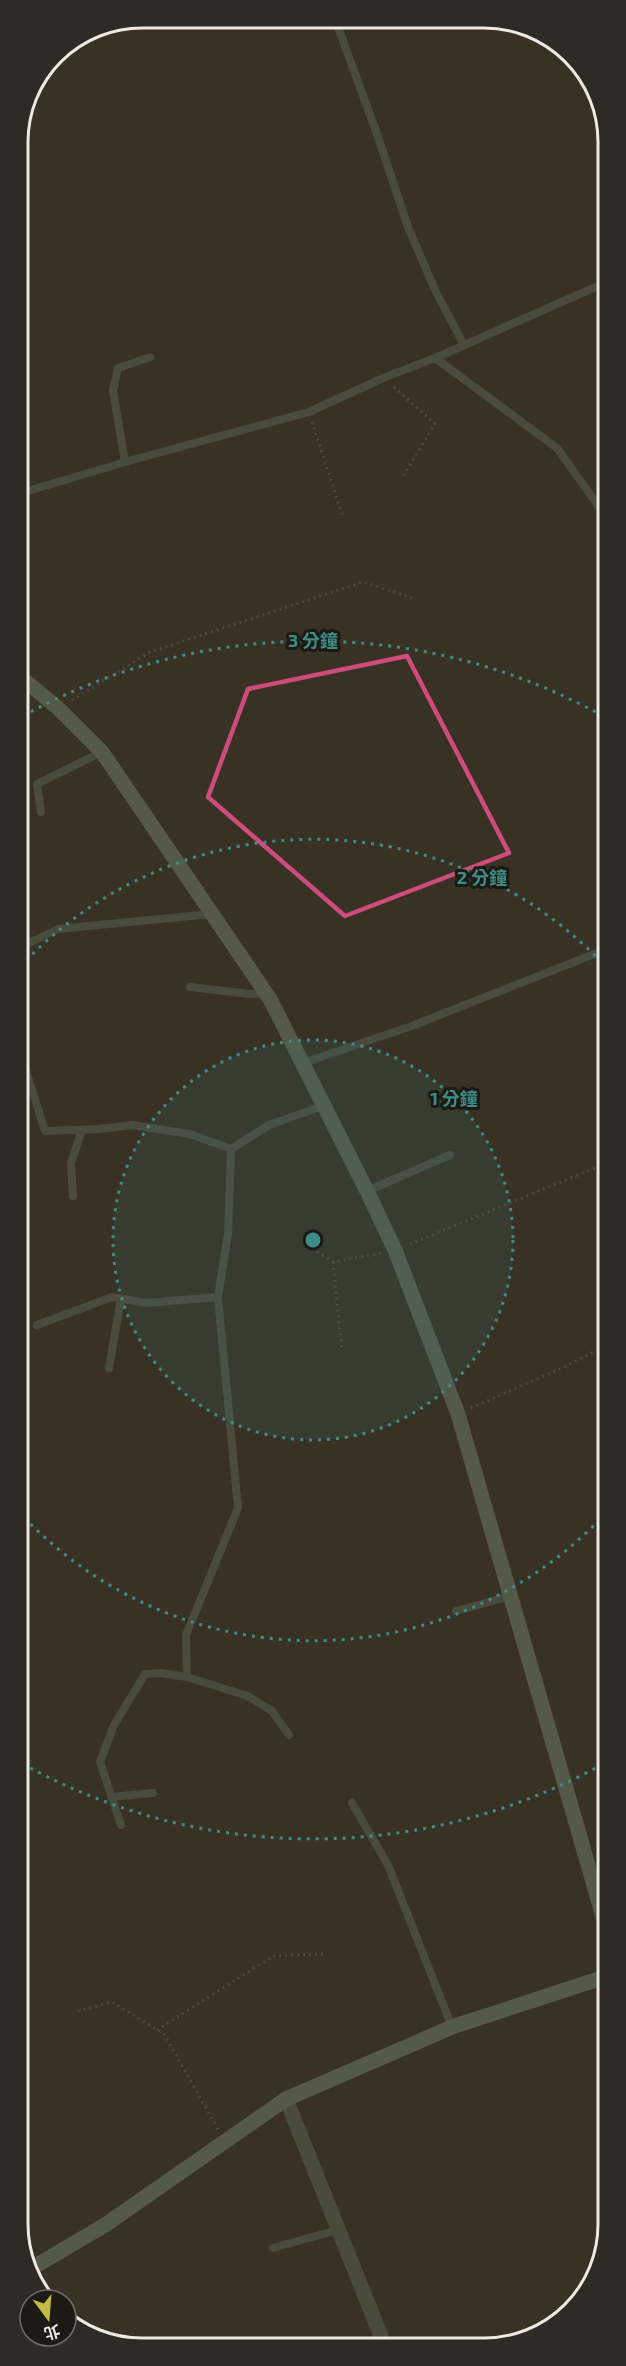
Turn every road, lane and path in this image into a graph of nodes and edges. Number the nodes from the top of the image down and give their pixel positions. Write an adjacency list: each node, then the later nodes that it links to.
1 (338, 28): 3 (lane)
2 (598, 286): 3 (lane)
3 (464, 345): 5 (lane)
4 (150, 357): 8 (lane)
5 (435, 358): 6 (lane); 11 (lane)
6 (383, 378): 7 (lane); 9 (path)
7 (309, 412): 8 (lane); 12 (path)
8 (125, 462): 10 (lane)
9 (402, 478)
10 (29, 491)
11 (598, 505)
12 (342, 514)
13 (412, 598): 15 (path)
14 (29, 684): 15 (street)
15 (58, 708): 16 (street)
16 (102, 752): 17 (lane); 18 (street)
17 (41, 812)
18 (211, 914): 19 (lane); 22 (street)
19 (29, 943)
20 (598, 953): 23 (lane)
21 (190, 987): 22 (lane)
22 (266, 993): 23 (street)
23 (303, 1063): 25 (street)
24 (29, 1079): 26 (lane)
25 (323, 1106): 27 (lane); 30 (street)
26 (82, 1130): 27 (lane); 31 (lane)
27 (231, 1149): 35 (lane)
28 (450, 1155): 30 (lane)
29 (598, 1167): 33 (path)
30 (367, 1191): 33 (street)
31 (73, 1196)
32 (307, 1245): 34 (path)
33 (395, 1250): 34 (path); 41 (street)
34 (333, 1262): 39 (path)
35 (219, 1297): 36 (lane); 44 (lane)
36 (121, 1299): 37 (lane); 40 (lane)
37 (37, 1325)
38 (597, 1350): 41 (path)
39 (342, 1351)
40 (109, 1368)
41 (458, 1414): 42 (street)
42 (510, 1596): 43 (lane); 50 (street)
43 (456, 1611)
44 (187, 1677): 45 (lane); 47 (lane)
45 (289, 1736)
46 (153, 1793): 47 (lane)
47 (111, 1797): 49 (lane)
48 (352, 1803): 54 (lane)
49 (121, 1825)
50 (597, 1872)
51 (325, 1954): 55 (path)
52 (597, 1980): 54 (street)
53 (78, 2011): 55 (path)
54 (452, 2027): 56 (street)
55 (157, 2030): 57 (path)
56 (286, 2099): 57 (street); 58 (street)
57 (225, 2142): 60 (street)
58 (338, 2230): 59 (lane); 61 (street)
59 (273, 2248)
60 (36, 2265)
61 (383, 2338)

